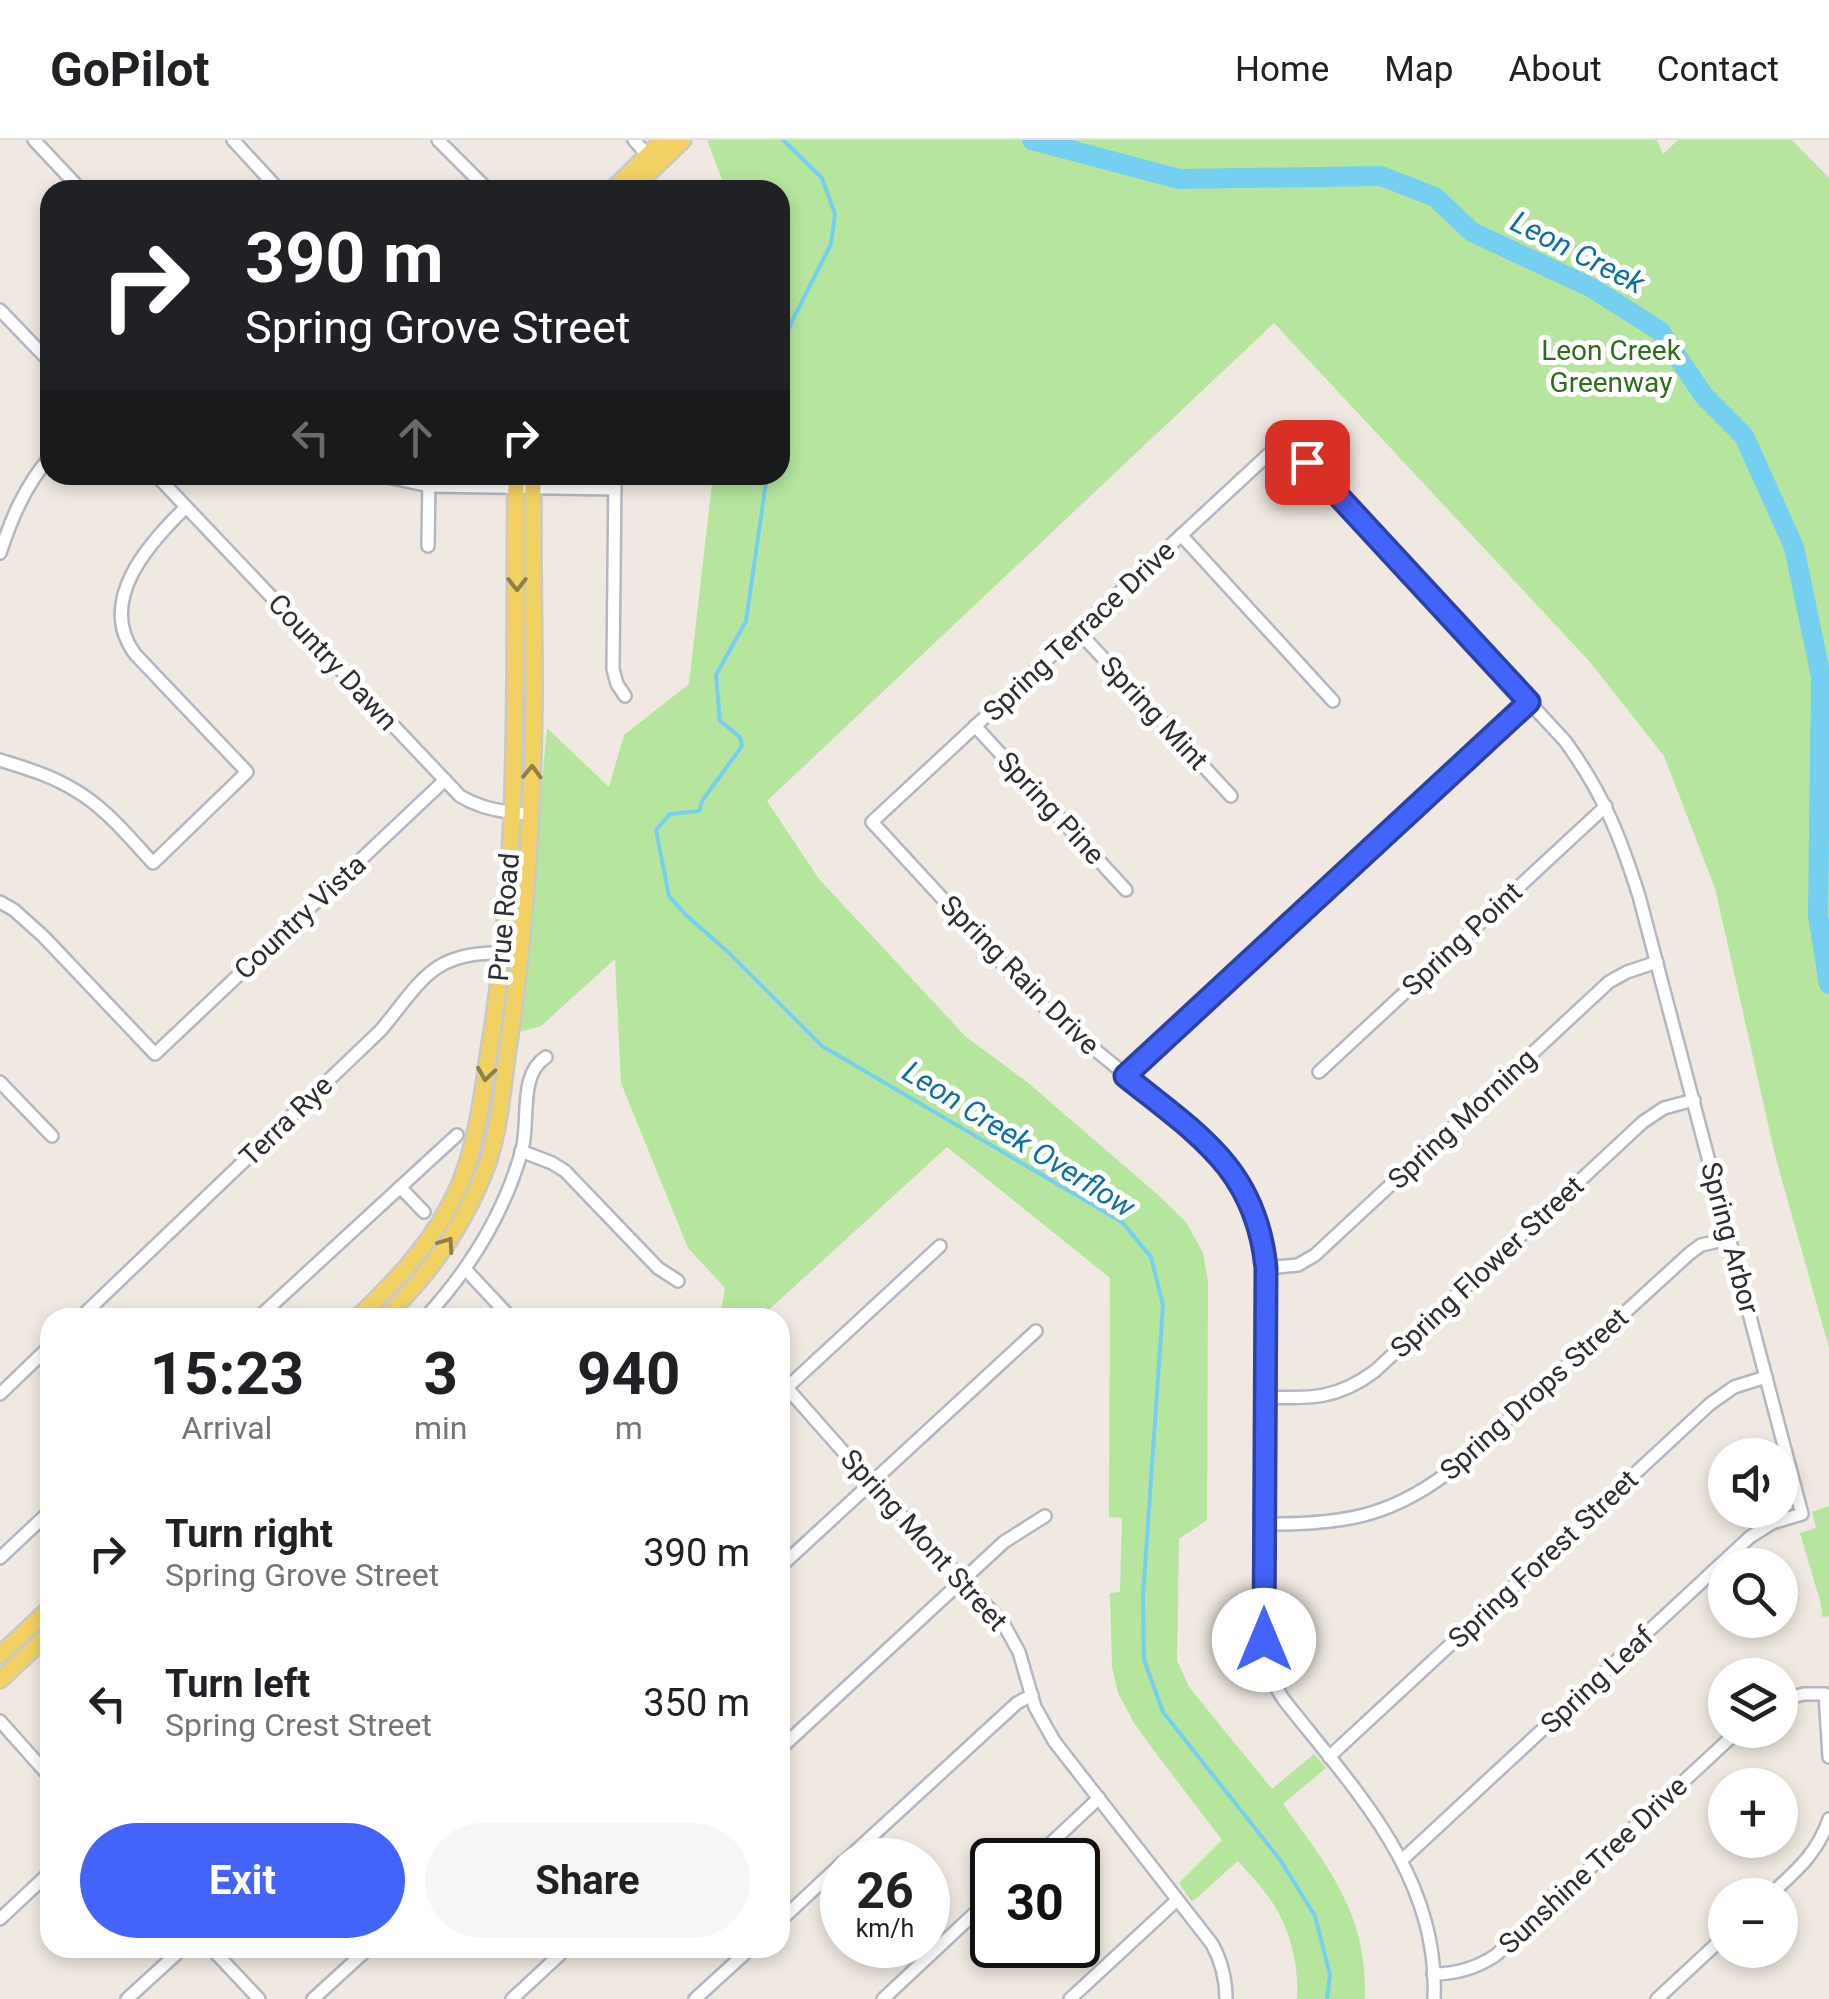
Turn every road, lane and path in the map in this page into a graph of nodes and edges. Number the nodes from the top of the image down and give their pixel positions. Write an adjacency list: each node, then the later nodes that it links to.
1 (34, 140): 8 (street)
2 (232, 140): 9 (street)
3 (438, 140): 10 (street)
4 (634, 140): 7 (street)
5 (663, 140): 7 (main road)
6 (683, 140): 7 (main road)
7 (652, 160): 11 (main road); 12 (main road)
8 (72, 180)
9 (270, 180)
10 (478, 180)
11 (625, 180)
12 (638, 180)
13 (0, 310): 14 (street)
14 (40, 352)
15 (1285, 439): 23 (street, Spring Terrace Drive); 29 (street, Spring Arbor)
16 (40, 468): 25 (street)
17 (165, 485): 22 (street, Country Dawn)
18 (429, 485): 24 (street)
19 (516, 485): 35 (main road, Prue Road, one-way to 35)
20 (533, 485): 36 (main road, Prue Road, one-way to 20)
21 (615, 485): 27 (street)
22 (186, 507): 31 (street); 32 (street, Country Dawn)
23 (1181, 536): 26 (street, Spring Terrace Drive); 28 (street)
24 (428, 546)
25 (0, 553)
26 (1078, 631): 30 (street, Spring Terrace Drive); 33 (street, Spring Mint)
27 (625, 696)
28 (1334, 701)
29 (1529, 702): 34 (street, Spring Arbor); 44 (street)
30 (976, 726): 37 (street, Spring Terrace Drive); 38 (street, Spring Pine)
31 (0, 760)
32 (445, 780): 35 (street, Country Dawn); 39 (street, Country Vista)
33 (1230, 796)
34 (1606, 806): 41 (street, Spring Arbor); 43 (street, Spring Point)
35 (513, 814): 36 (street, Country Dawn); 40 (main road, Prue Road)
36 (530, 814): 58 (main road, Prue Road, one-way to 36)
37 (872, 822): 44 (street, Spring Rain Drive)
38 (1126, 890)
39 (0, 902)
40 (502, 953): 56 (main road, Prue Road, one-way to 56); 59 (street, Terra Rye)
41 (1657, 962): 46 (street, Spring Arbor); 54 (street, Spring Morning)
42 (546, 1057): 49 (street)
43 (1319, 1072)
44 (1125, 1076): 54 (street, Spring Rain Drive)
45 (0, 1082): 48 (street)
46 (1694, 1100): 52 (street, Spring Arbor); 71 (street, Spring Flower Street)
47 (457, 1135): 50 (street)
48 (52, 1136)
49 (521, 1151): 55 (street); 57 (street)
50 (400, 1187): 51 (street); 60 (street)
51 (424, 1212)
52 (1729, 1239): 67 (street, Spring Arbor); 76 (street, Spring Drops Street)
53 (940, 1246): 68 (street)
54 (1266, 1268): 71 (street, Spring Rain Drive)
55 (465, 1269): 63 (street); 64 (street)
56 (400, 1276): 58 (main road); 61 (main road, Prue Road)
57 (678, 1281)
58 (414, 1289): 62 (main road, Prue Road)
59 (90, 1308)
60 (269, 1308)
61 (367, 1308)
62 (394, 1308)
63 (432, 1308)
64 (502, 1308)
65 (1036, 1331): 72 (street)
66 (40, 1356): 69 (street)
67 (1766, 1377): 73 (street, Spring Arbor); 90 (street, Spring Forest Street)
68 (790, 1385)
69 (0, 1394)
70 (790, 1397): 72 (street, Spring Mont Street)
71 (1266, 1397): 76 (street, Spring Rain Drive)
72 (871, 1482): 78 (street); 79 (street, Spring Mont Street)
73 (1802, 1514): 96 (street, Spring Leaf)
74 (1045, 1516): 79 (street)
75 (40, 1520): 77 (street)
76 (1264, 1524): 90 (street, Spring Rain Drive)
77 (0, 1558)
78 (790, 1558)
79 (963, 1579): 84 (street, Spring Mont Street); 87 (street)
80 (40, 1617): 82 (main road)
81 (40, 1642): 83 (main road)
82 (0, 1655)
83 (0, 1680)
84 (1032, 1695): 92 (street, Spring Mont Street); 94 (street)
85 (1798, 1696): 89 (street)
86 (0, 1722): 91 (street)
87 (790, 1741)
88 (1720, 1748): 110 (street, Sunshine Tree Drive)
89 (1829, 1756)
90 (1329, 1757): 96 (street, Spring Rain Drive)
91 (40, 1766)
92 (1100, 1798): 95 (street); 100 (street, Spring Mont Street)
93 (1829, 1819): 97 (street)
94 (870, 1838)
95 (1057, 1838)
96 (1402, 1860): 110 (street, Spring Rain Drive)
97 (1788, 1878)
98 (40, 1882): 103 (street)
99 (820, 1884): 101 (street)
100 (1177, 1900): 117 (street); 118 (street, Spring Mont Street)
101 (790, 1912)
102 (970, 1917): 116 (street)
103 (0, 1919)
104 (1708, 1952): 120 (street)
105 (172, 1958): 111 (street)
106 (220, 1958): 112 (street)
107 (358, 1958): 113 (street)
108 (556, 1958): 114 (street)
109 (740, 1958): 115 (street)
110 (1433, 1974): 119 (street, Spring Rain Drive)
111 (128, 1999)
112 (259, 1999)
113 (313, 1999)
114 (512, 1999)
115 (695, 1999)
116 (882, 1999)
117 (1070, 1999)
118 (1226, 1999)
119 (1434, 1999)
120 (1657, 1999)

